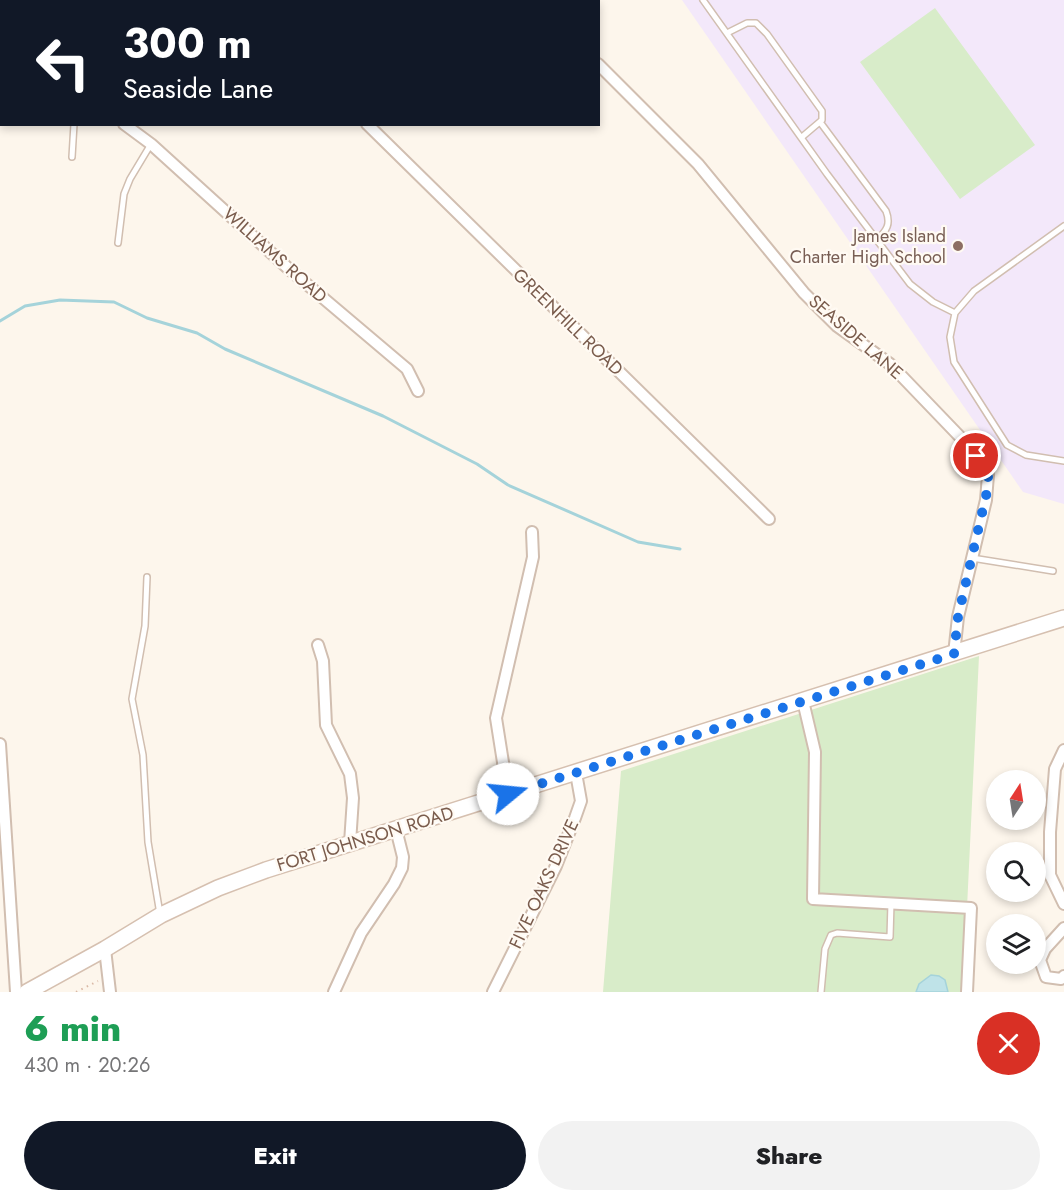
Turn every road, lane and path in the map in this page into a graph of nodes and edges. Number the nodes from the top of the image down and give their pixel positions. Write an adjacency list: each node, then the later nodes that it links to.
1 (703, 0): 2 (lane)
2 (727, 33): 4 (lane); 8 (lane)
3 (600, 66): 19 (street, SEASIDE LANE)
4 (820, 122): 8 (lane); 12 (lane)
5 (74, 126): 10 (lane)
6 (127, 126): 9 (street, WILLIAMS ROAD)
7 (369, 126): 17 (street, GREENHILL ROAD)
8 (802, 137): 12 (lane)
9 (151, 144): 13 (lane); 15 (street, WILLIAMS ROAD)
10 (72, 157)
11 (1064, 226): 14 (lane)
12 (878, 240): 14 (lane)
13 (118, 243)
14 (955, 313): 16 (lane)
15 (418, 391)
16 (1064, 462)
17 (769, 519)
18 (532, 532): 29 (street)
19 (972, 558): 20 (lane); 24 (street, SEASIDE LANE)
20 (1053, 571)
21 (147, 578): 34 (lane)
22 (1064, 618): 24 (main road, FORT JOHNSON ROAD)
23 (318, 645): 31 (street)
24 (954, 654): 25 (main road, FORT JOHNSON ROAD)
25 (803, 701): 28 (main road, FORT JOHNSON ROAD); 32 (street)
26 (0, 744): 39 (street)
27 (1064, 750): 33 (street)
28 (576, 773): 29 (main road, FORT JOHNSON ROAD); 44 (street, FIVE OAKS DRIVE)
29 (508, 794): 30 (main road, FORT JOHNSON ROAD)
30 (396, 829): 31 (main road, FORT JOHNSON ROAD); 43 (street)
31 (350, 843): 34 (main road, FORT JOHNSON ROAD)
32 (891, 903): 45 (lane); 46 (street)
33 (1064, 904)
34 (161, 915): 36 (main road, FORT JOHNSON ROAD)
35 (1064, 928): 37 (street)
36 (105, 949): 40 (main road, FORT JOHNSON ROAD); 42 (street)
37 (1064, 976)
38 (103, 978): 41 (path)
39 (16, 992)
40 (27, 992)
41 (76, 992)
42 (110, 992)
43 (334, 992)
44 (493, 992)
45 (821, 992)
46 (967, 992)

